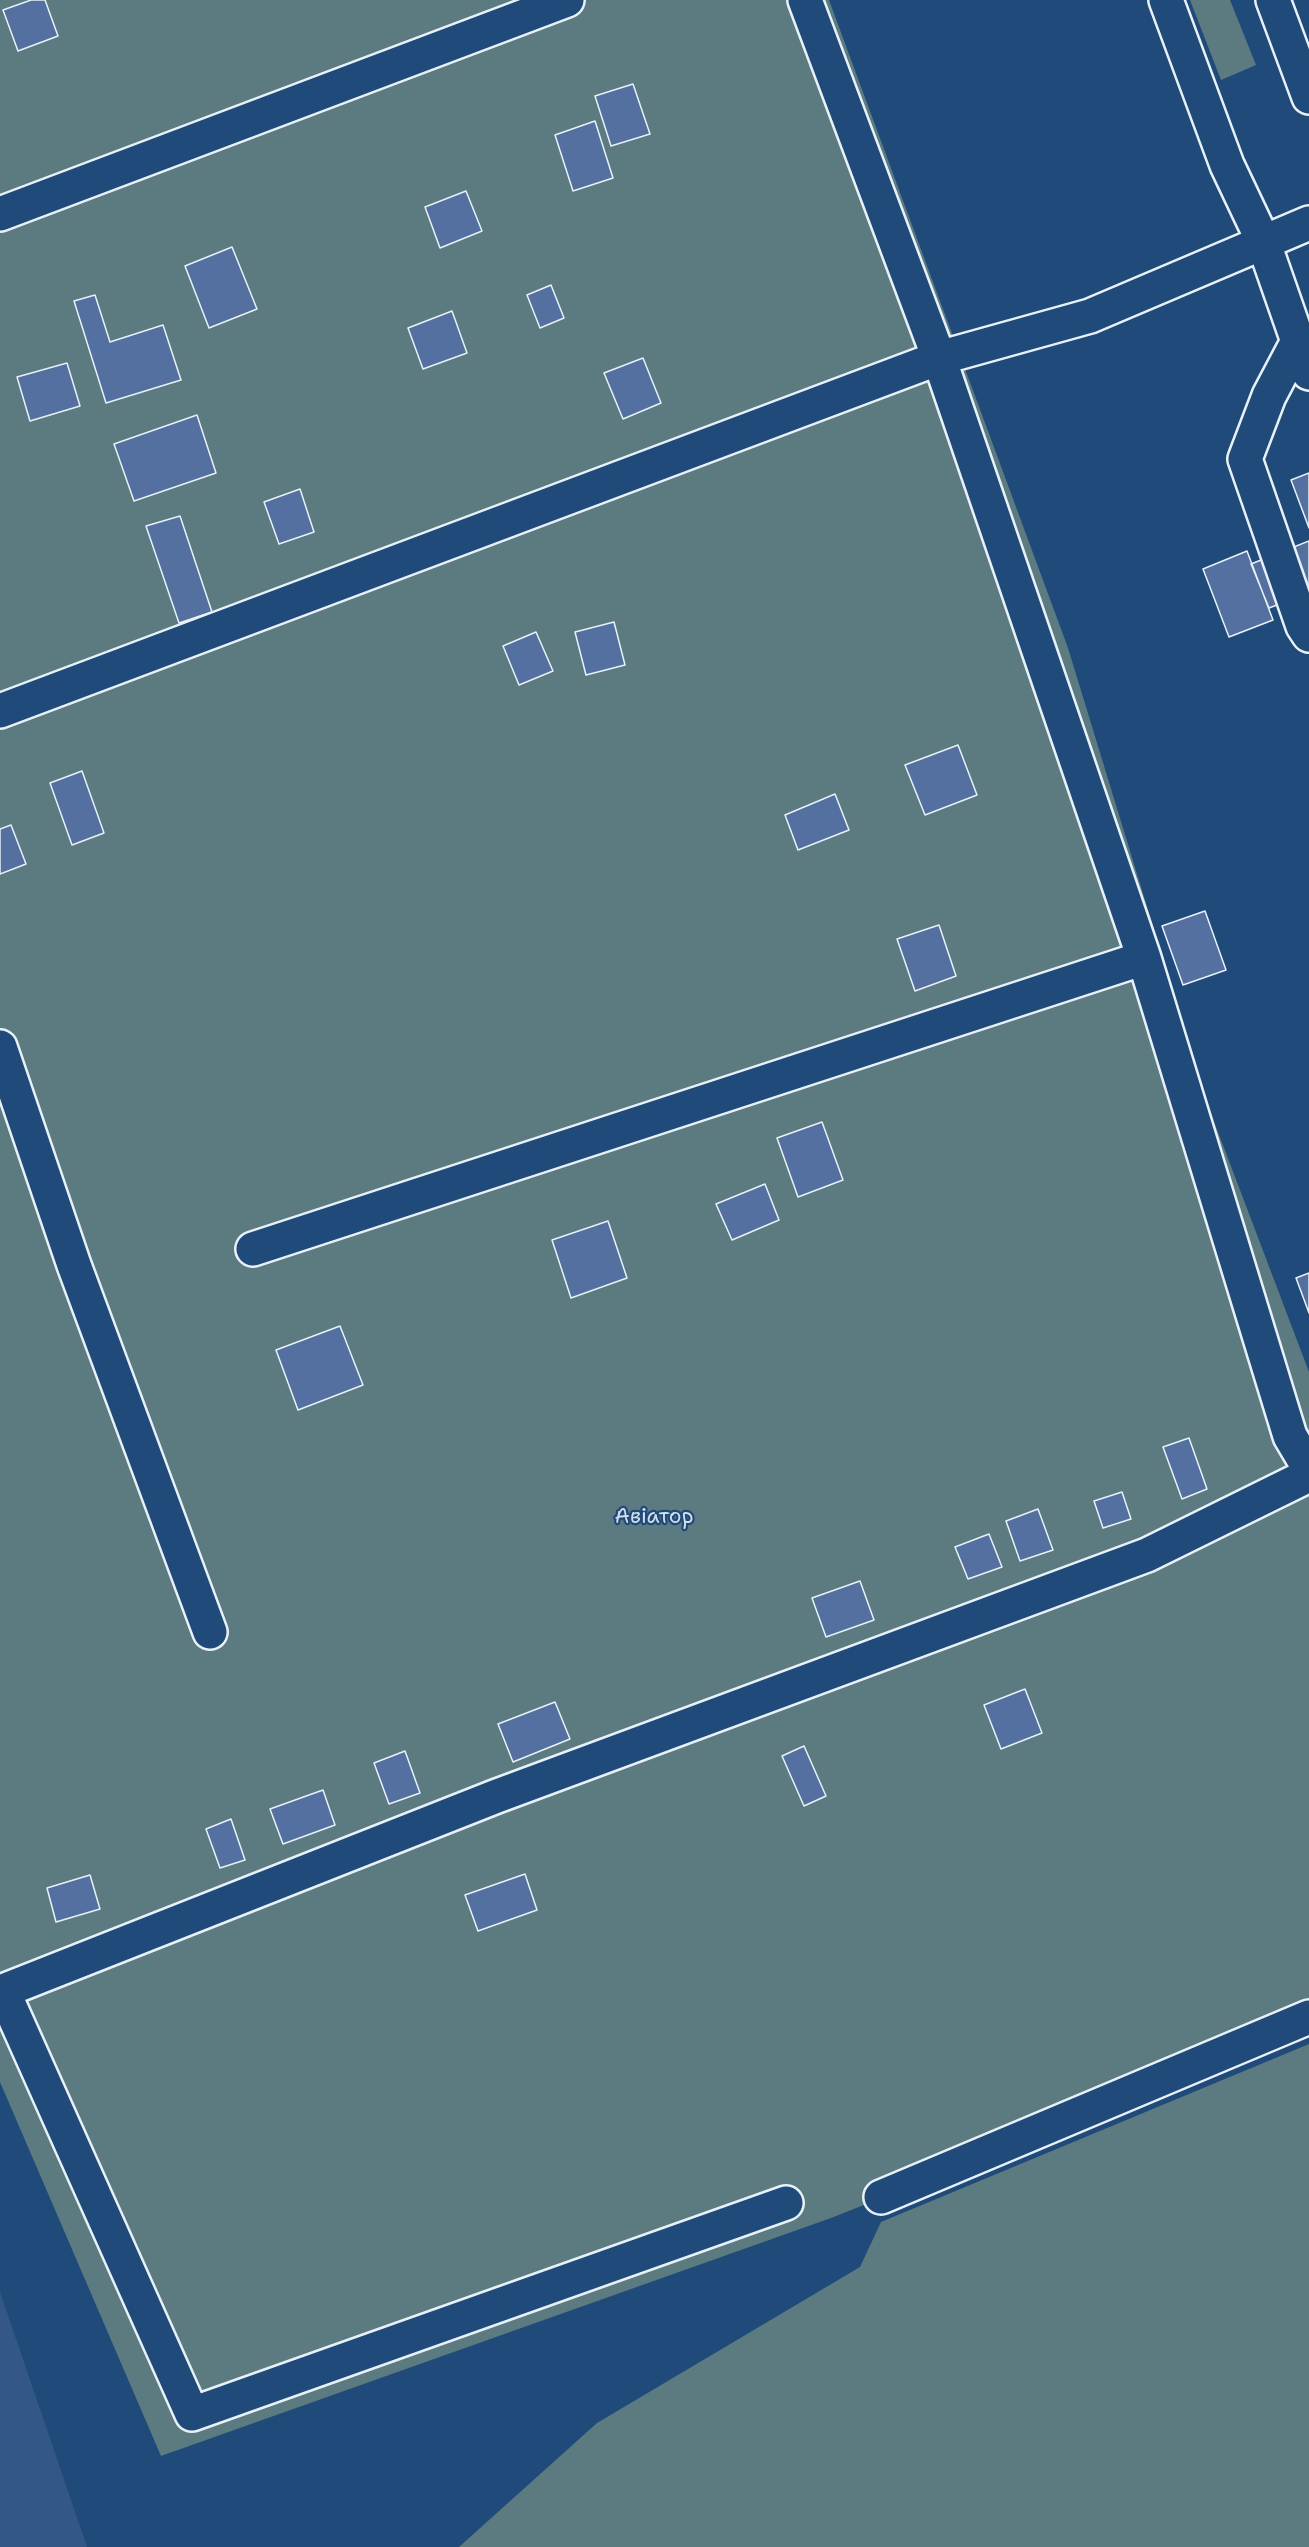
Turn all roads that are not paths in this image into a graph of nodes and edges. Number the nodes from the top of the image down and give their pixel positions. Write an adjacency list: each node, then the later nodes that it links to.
1 (567, 0): 6 (street)
2 (805, 0): 10 (street)
3 (1166, 0): 8 (street)
4 (1273, 0): 5 (street)
5 (1309, 97)
6 (0, 214)
7 (1309, 223): 8 (street)
8 (1263, 241): 9 (street); 10 (street)
9 (1297, 343): 11 (street); 12 (street)
10 (939, 358): 13 (street); 14 (street)
11 (1309, 373)
12 (1309, 635)
13 (0, 711)
14 (1144, 958): 16 (street); 17 (street)
15 (0, 1047): 19 (street)
16 (252, 1249)
17 (1309, 1468)
18 (1309, 1475): 22 (street)
19 (210, 1632)
20 (1309, 2017): 21 (street)
21 (881, 2197)
22 (786, 2203)

